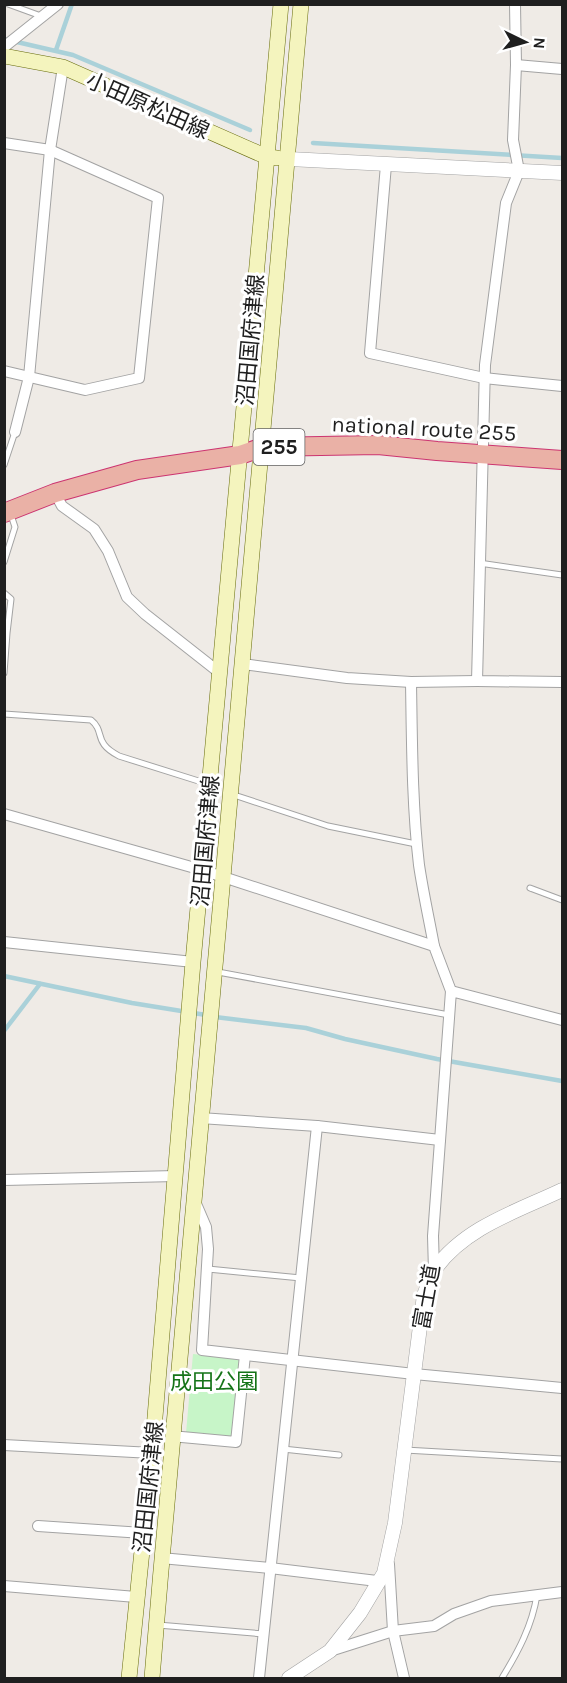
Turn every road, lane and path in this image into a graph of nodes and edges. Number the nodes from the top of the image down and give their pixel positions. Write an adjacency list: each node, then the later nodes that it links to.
1 (8, 4): 6 (lane)
2 (58, 4): 6 (street)
3 (281, 4): 13 (main road, 沼田国府津線)
4 (301, 4): 14 (main road, 沼田国府津線)
5 (515, 4): 8 (street)
6 (43, 16): 7 (street)
7 (8, 46): 9 (main road, 小田原松田線)
8 (516, 65): 10 (street); 16 (street)
9 (63, 68): 12 (street); 13 (main road, 小田原松田線)
10 (562, 69)
11 (4, 143): 12 (street)
12 (50, 150): 19 (street); 19 (street)
13 (267, 157): 14 (main road, 小田原松田線); 24 (main road, 沼田国府津線)
14 (289, 159): 15 (street); 23 (main road, 沼田国府津線)
15 (386, 165): 16 (street); 20 (street)
16 (518, 166): 17 (street); 20 (street)
17 (562, 173)
18 (4, 371): 19 (street)
19 (29, 377): 22 (street)
20 (484, 378): 21 (street); 25 (street)
21 (562, 386)
22 (15, 432): 27 (lane)
23 (263, 447): 24 (highway, national route 255 / 255); 25 (highway, national route 255 / 255); 35 (main road, 沼田国府津線)
24 (240, 454): 28 (highway, national route 255 / 255); 37 (main road, 沼田国府津線)
25 (481, 454): 26 (highway, national route 255 / 255); 31 (street)
26 (562, 460)
27 (4, 465)
28 (55, 493): 29 (highway, national route 255 / 255); 37 (street)
29 (7, 512): 30 (lane)
30 (4, 562)
31 (479, 563): 32 (lane); 38 (street)
32 (562, 575)
33 (4, 593): 34 (lane)
34 (5, 633): 36 (lane)
35 (243, 664): 39 (street); 43 (main road, 沼田国府津線)
36 (4, 673)
37 (220, 673): 42 (main road, 沼田国府津線)
38 (477, 681): 39 (street); 40 (street)
39 (411, 682): 45 (street)
40 (562, 682)
41 (4, 714): 42 (lane)
42 (210, 784): 46 (main road, 沼田国府津線)
43 (231, 794): 45 (lane); 47 (main road, 沼田国府津線)
44 (4, 814): 46 (street)
45 (418, 845): 51 (street)
46 (202, 870): 47 (street); 52 (main road, 沼田国府津線)
47 (223, 878): 51 (street); 53 (main road, 沼田国府津線)
48 (530, 888): 49 (lane)
49 (562, 900)
50 (4, 942): 52 (street)
51 (434, 946): 54 (street)
52 (193, 962): 60 (main road, 沼田国府津線)
53 (215, 971): 55 (lane); 57 (main road, 沼田国府津線)
54 (451, 991): 55 (street, 富士道); 56 (street)
55 (449, 1015): 59 (street, 富士道)
56 (562, 1020)
57 (200, 1118): 58 (street); 63 (main road, 沼田国府津線)
58 (316, 1126): 59 (street); 66 (street)
59 (440, 1140): 65 (street, 富士道)
60 (176, 1176): 61 (street); 75 (main road, 沼田国府津線)
61 (4, 1180)
62 (562, 1191): 65 (street)
63 (193, 1196): 64 (street); 71 (main road, 沼田国府津線)
64 (208, 1269): 66 (lane); 67 (street)
65 (434, 1271): 69 (street, 富士道)
66 (301, 1278): 68 (street)
67 (245, 1355): 68 (street); 71 (street)
68 (292, 1360): 69 (street); 73 (street)
69 (414, 1374): 70 (street); 74 (street, 富士道)
70 (562, 1388)
71 (171, 1436): 80 (main road, 沼田国府津線)
72 (4, 1445): 75 (street)
73 (283, 1449): 76 (lane); 82 (street)
74 (404, 1450): 77 (lane); 81 (street, 富士道)
75 (152, 1453): 79 (main road, 沼田国府津線)
76 (339, 1455)
77 (562, 1459)
78 (38, 1526): 79 (street)
79 (143, 1533): 87 (main road, 沼田国府津線)
80 (161, 1558): 82 (street); 88 (main road, 沼田国府津線)
81 (388, 1558): 83 (street, 富士道); 89 (street)
82 (270, 1568): 83 (street); 90 (street)
83 (377, 1581): 91 (street, 富士道)
84 (4, 1586): 87 (street)
85 (562, 1592): 86 (street)
86 (537, 1595): 89 (street); 97 (lane)
87 (136, 1597): 92 (main road, 沼田国府津線)
88 (156, 1624): 90 (lane); 93 (main road, 沼田国府津線)
89 (393, 1630): 91 (street); 96 (street)
90 (264, 1634): 94 (street)
91 (330, 1651): 95 (street, 富士道)
92 (129, 1678)
93 (152, 1678)
94 (259, 1678)
95 (289, 1678)
96 (404, 1678)
97 (502, 1678)

